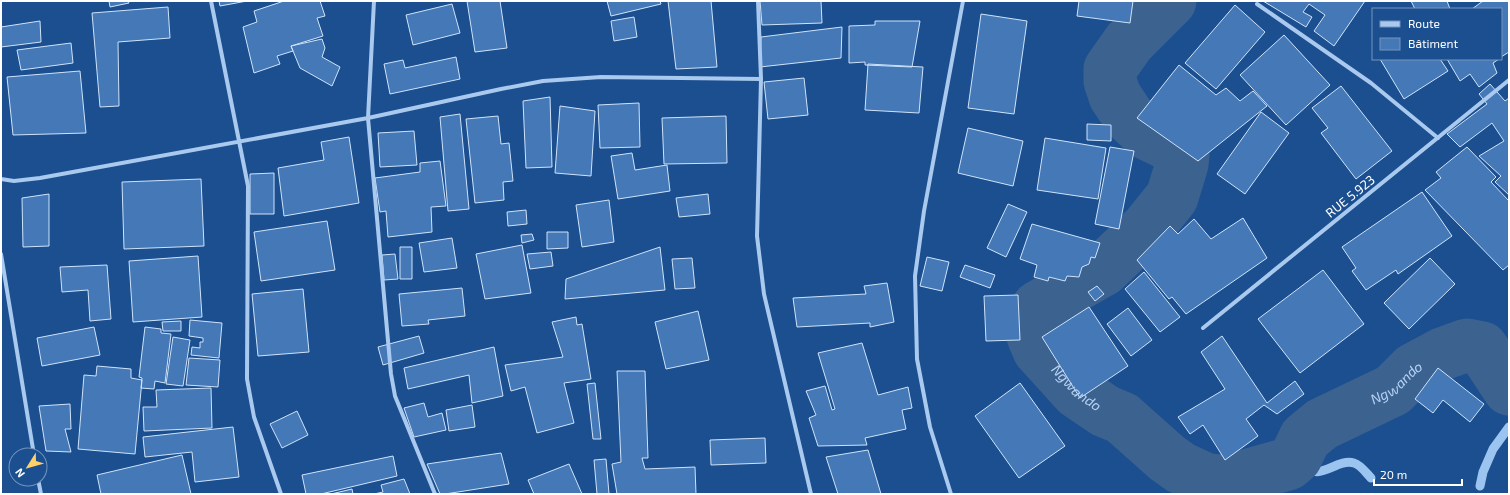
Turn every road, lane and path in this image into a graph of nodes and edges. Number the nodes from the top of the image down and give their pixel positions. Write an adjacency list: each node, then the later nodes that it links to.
1 (212, 1): 10 (street)
2 (374, 1): 8 (street)
3 (758, 1): 6 (street)
4 (963, 1): 18 (street)
5 (1258, 4): 9 (street)
6 (761, 79): 8 (street); 17 (street)
7 (1509, 80): 9 (street, RUE 5.923)
8 (368, 118): 10 (street); 16 (street)
9 (1438, 138): 13 (street, RUE 5.923)
10 (239, 141): 11 (street); 15 (street)
11 (1, 179)
12 (1, 254): 14 (street)
13 (1203, 328)
14 (33, 447)
15 (281, 494)
16 (434, 494)
17 (811, 494)
18 (951, 494)

